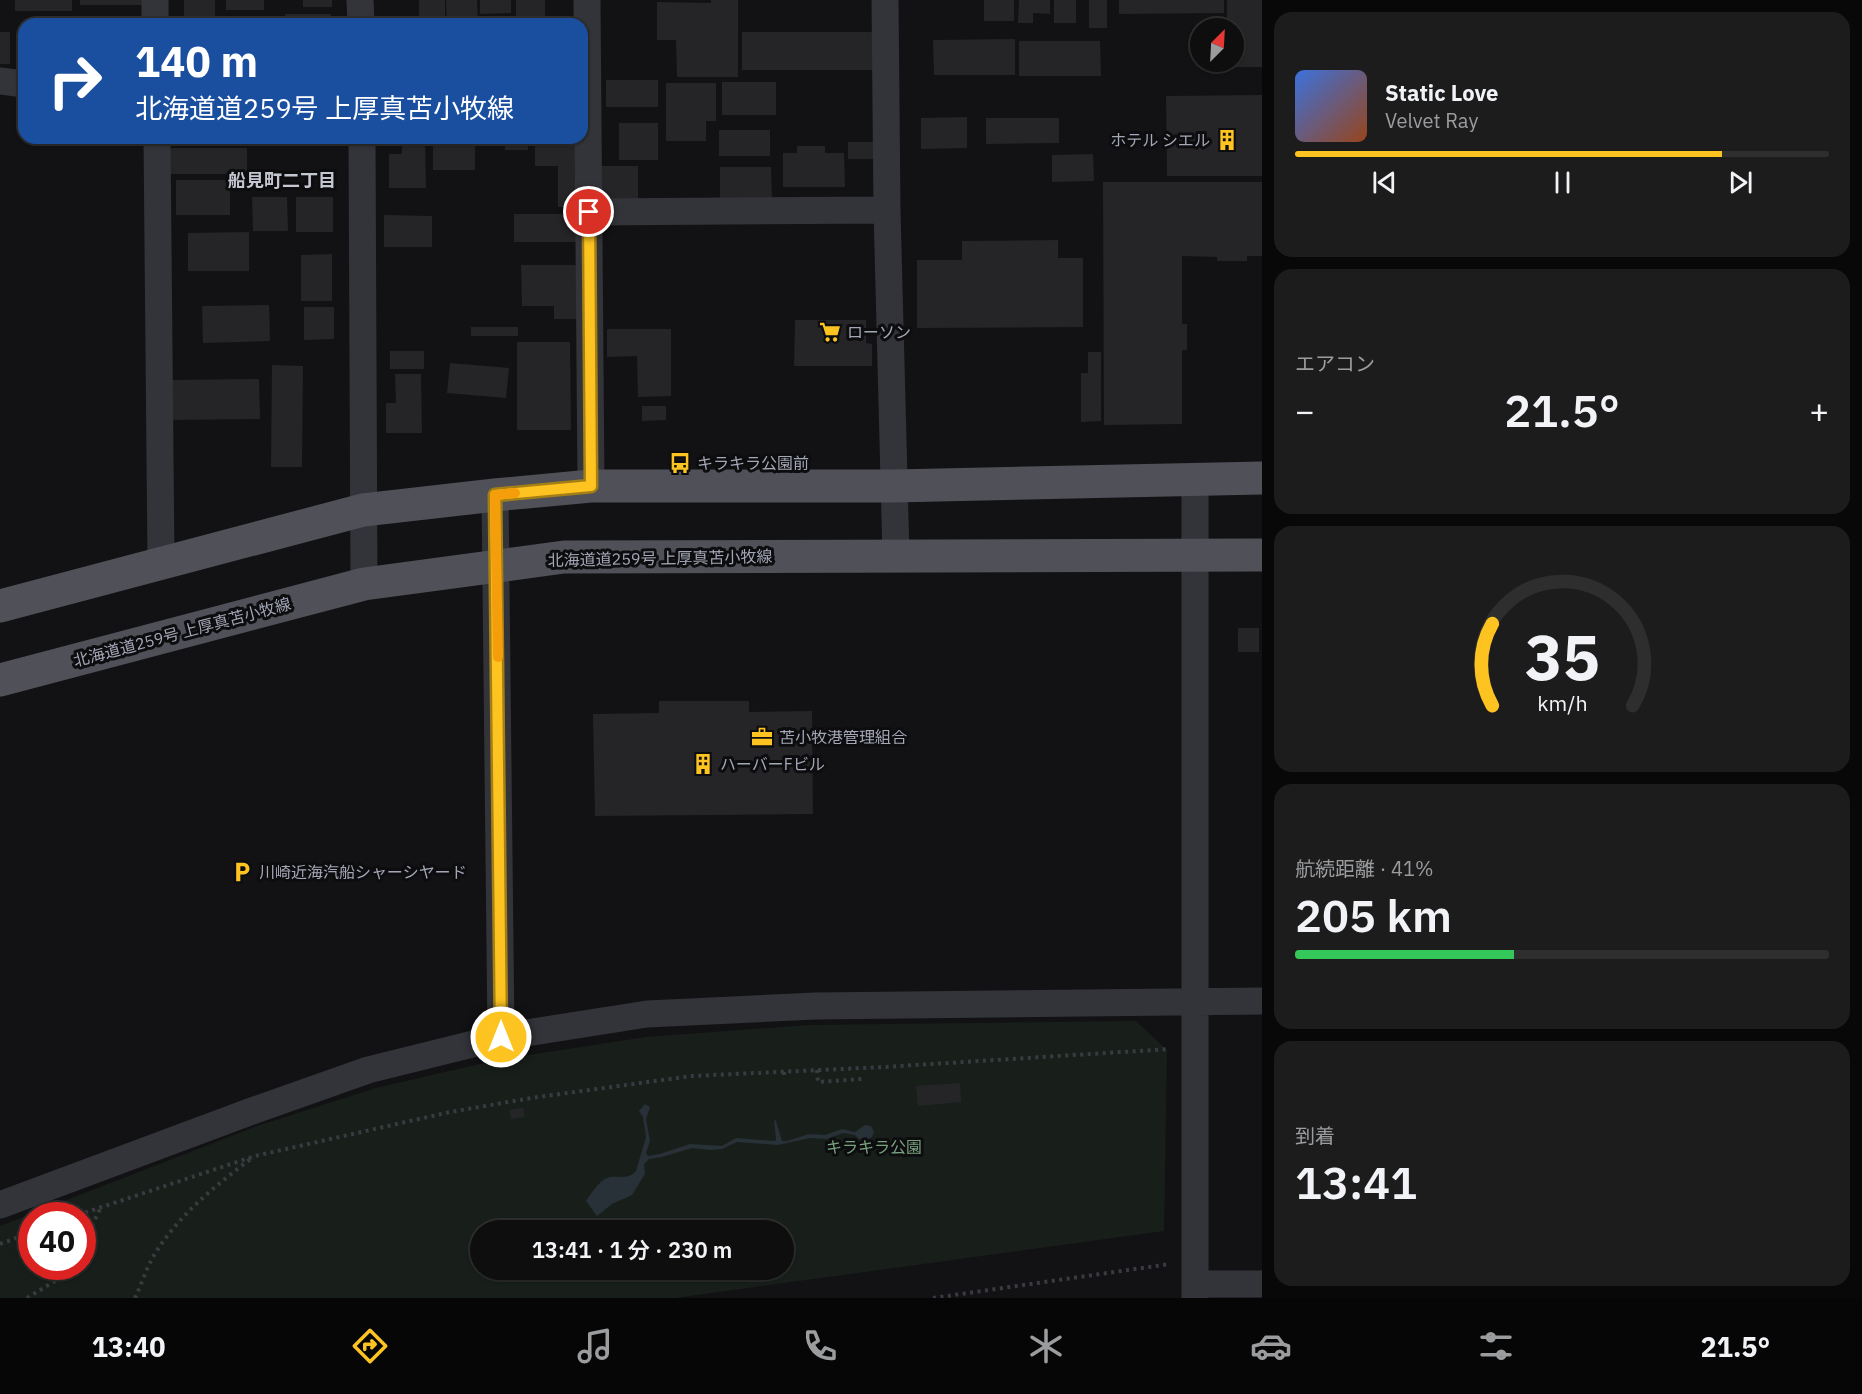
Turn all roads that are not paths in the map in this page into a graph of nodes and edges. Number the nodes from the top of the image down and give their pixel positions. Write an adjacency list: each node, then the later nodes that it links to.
1 (155, 0): 5 (street)
2 (360, 0): 6 (street)
3 (587, 0): 7 (street)
4 (885, 0): 13 (street)
5 (155, 18)
6 (361, 18)
7 (587, 18)
8 (0, 81): 9 (street)
9 (18, 83)
10 (157, 144): 24 (street)
11 (362, 144): 20 (street)
12 (586, 144): 14 (street)
13 (887, 210): 14 (street); 18 (street)
14 (589, 212): 17 (street)
15 (1262, 478): 16 (main road)
16 (1195, 479): 18 (main road); 23 (street)
17 (591, 486): 18 (main road); 19 (main road)
18 (894, 486): 22 (street)
19 (495, 495): 20 (main road); 25 (street)
20 (363, 510): 24 (main road); 26 (street)
21 (1262, 555): 23 (main road, 北海道道259号 上厚真苫小牧線)
22 (896, 556): 23 (main road, 北海道道259号 上厚真苫小牧線); 25 (main road, 北海道道259号 上厚真苫小牧線)
23 (1195, 556): 30 (street)
24 (161, 563): 27 (main road)
25 (496, 565): 26 (main road, 北海道道259号 上厚真苫小牧線); 31 (street)
26 (364, 584): 28 (main road, 北海道道259号 上厚真苫小牧線)
27 (0, 606)
28 (0, 680)
29 (1262, 1001): 30 (street)
30 (1195, 1002): 31 (street); 33 (street)
31 (501, 1037): 32 (street)
32 (0, 1205)
33 (1195, 1281): 34 (street)
34 (1262, 1284)

